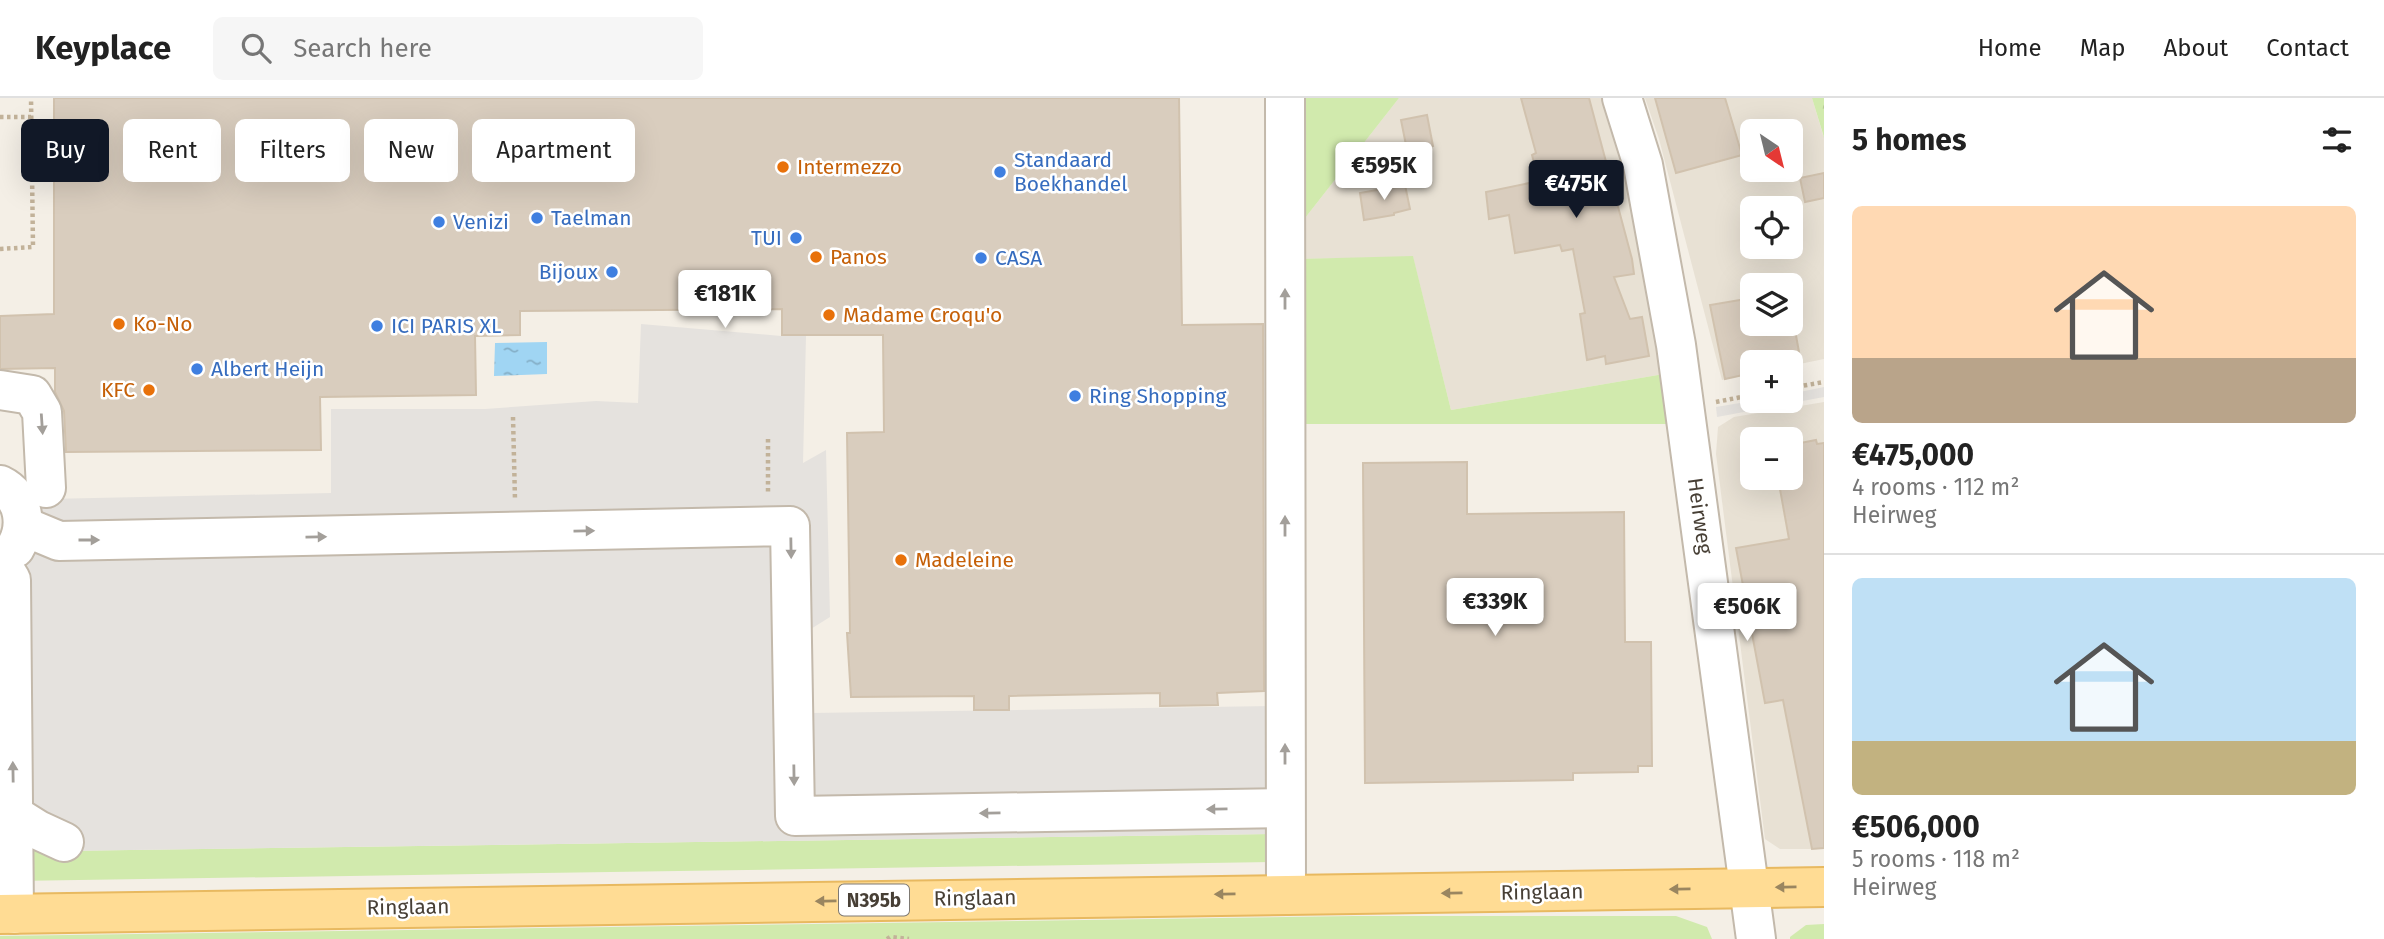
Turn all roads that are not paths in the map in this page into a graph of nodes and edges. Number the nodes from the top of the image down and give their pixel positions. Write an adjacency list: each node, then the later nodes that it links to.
1 (1285, 98): 8 (street, one-way to 1)
2 (1622, 98): 12 (street, Heirweg)
3 (0, 390): 5 (street, one-way to 5)
4 (0, 459): 5 (street)
5 (27, 487): 6 (street)
6 (23, 526): 7 (street); 8 (street)
7 (4, 568): 9 (street, one-way to 7)
8 (1285, 808): 13 (street)
9 (14, 815): 10 (street); 14 (street)
10 (64, 842)
11 (1824, 887): 12 (main road, Ringlaan / N395b, one-way to 12)
12 (1748, 888): 13 (main road, Ringlaan / N395b, one-way to 13); 15 (street, Heirweg)
13 (1286, 895): 14 (main road, Ringlaan / N395b, one-way to 14)
14 (7, 914)
15 (1756, 939)

